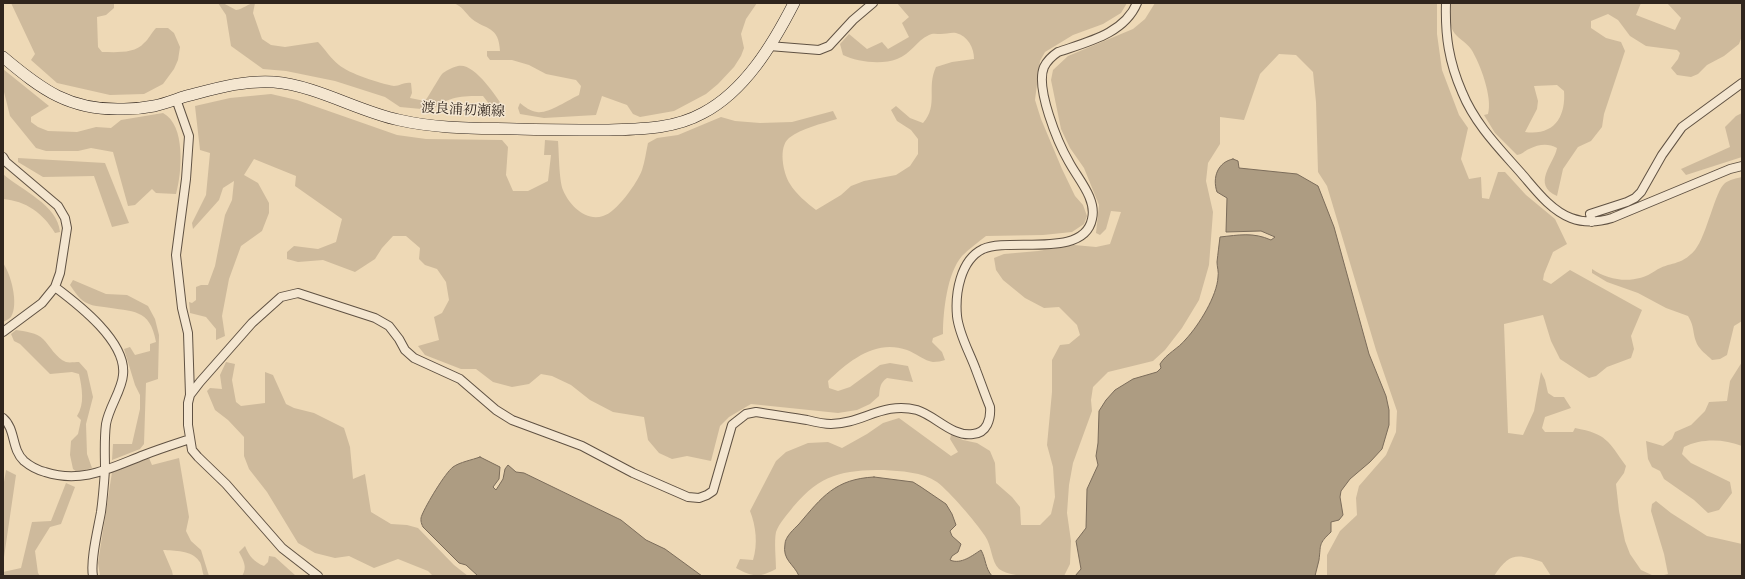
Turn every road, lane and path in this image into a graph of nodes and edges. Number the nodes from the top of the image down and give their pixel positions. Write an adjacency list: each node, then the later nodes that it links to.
1 (794, 3): 5 (main road, 渡良浦初瀬線)
2 (874, 3): 5 (street)
3 (1137, 3): 14 (street)
4 (1446, 3): 11 (street)
5 (769, 46): 8 (main road, 渡良浦初瀬線)
6 (3, 56): 8 (main road, 渡良浦初瀬線)
7 (1742, 83): 11 (street)
8 (176, 99): 14 (street)
9 (3, 157): 12 (street)
10 (1742, 166): 11 (street)
11 (1592, 222)
12 (55, 287): 13 (street); 17 (street)
13 (3, 332)
14 (190, 395): 16 (street)
15 (3, 418): 17 (street)
16 (190, 439): 17 (street); 19 (street)
17 (105, 469): 18 (street)
18 (93, 576)
19 (318, 576)

